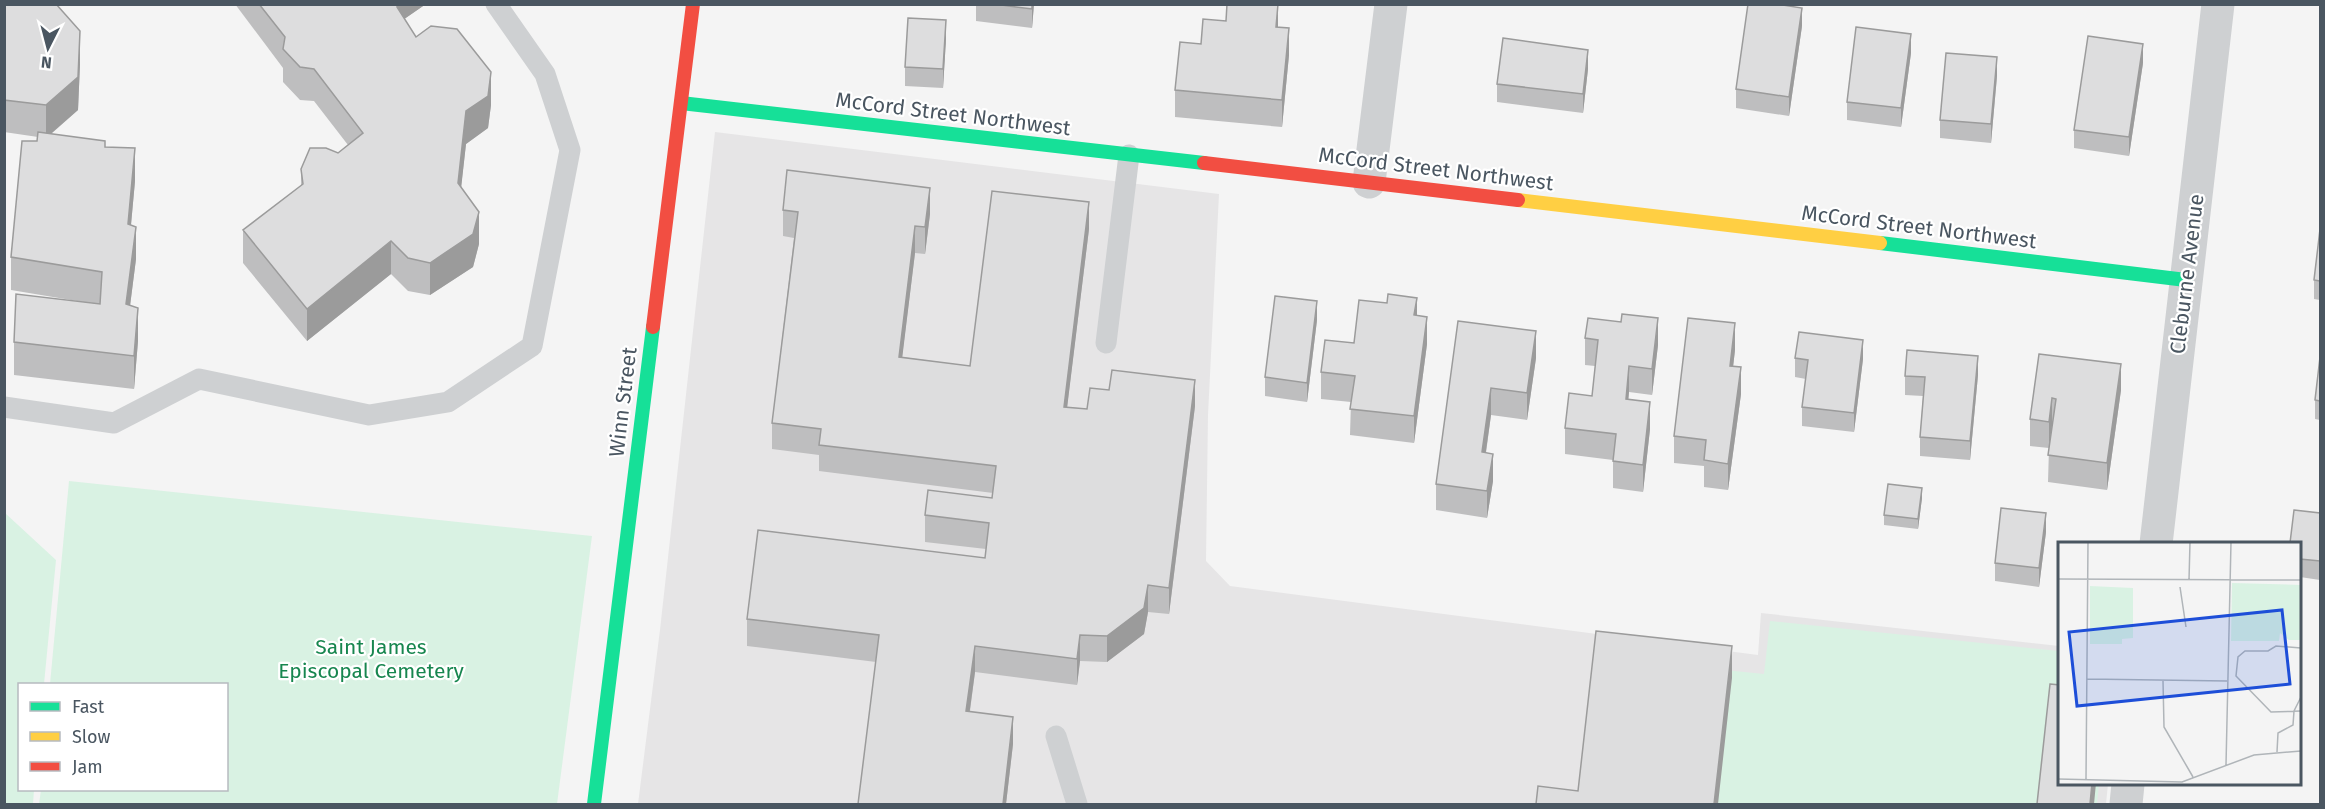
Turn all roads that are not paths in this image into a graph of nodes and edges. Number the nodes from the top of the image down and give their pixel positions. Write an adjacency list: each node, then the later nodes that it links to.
1 (496, 4): 10 (lane)
2 (693, 4): 5 (street, Winn Street)
3 (1392, 4): 7 (street)
4 (2217, 4): 8 (street, Cleburne Avenue)
5 (681, 103): 6 (street, McCord Street Northwest); 14 (street, Winn Street)
6 (1129, 155): 7 (street, McCord Street Northwest); 9 (lane)
7 (1369, 182): 8 (street, McCord Street Northwest)
8 (2186, 280): 11 (street, Cleburne Avenue)
9 (1106, 343)
10 (4, 407)
11 (2156, 542)
12 (1056, 736): 15 (lane)
13 (2128, 785): 16 (street)
14 (594, 804)
15 (1077, 804)
16 (2126, 804)

